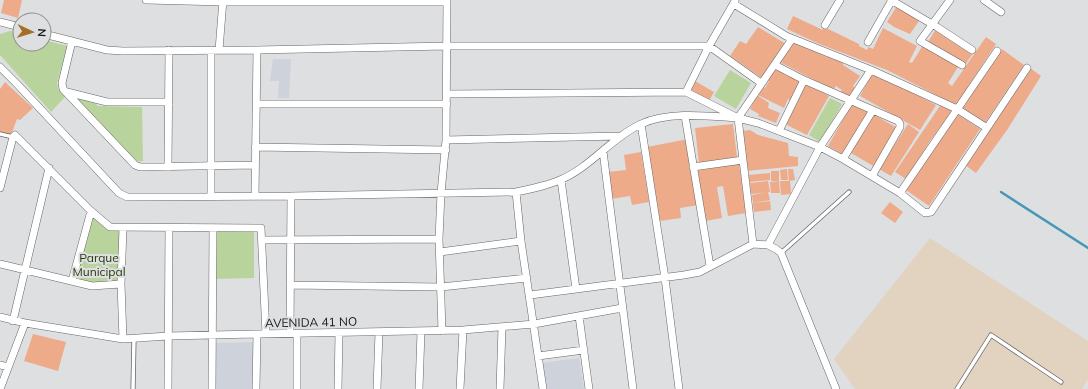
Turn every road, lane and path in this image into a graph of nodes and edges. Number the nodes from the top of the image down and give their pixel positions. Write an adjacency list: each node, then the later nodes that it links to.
1 (146, 0): 6 (street)
2 (840, 0): 13 (street)
3 (892, 0): 11 (street); 17 (street)
4 (950, 0): 11 (street)
5 (984, 0): 9 (street)
6 (223, 1): 7 (street); 22 (street)
7 (447, 1): 18 (street)
8 (735, 2): 15 (street); 19 (street)
9 (1001, 12)
10 (0, 22): 12 (street)
11 (932, 24): 24 (street); 27 (street)
12 (12, 25)
13 (825, 25)
14 (52, 36): 16 (street)
15 (792, 39): 26 (street); 30 (street)
16 (72, 41): 20 (street); 33 (street)
17 (868, 42)
18 (447, 46): 19 (street); 23 (street); 35 (street)
19 (709, 46): 32 (street); 34 (street)
20 (169, 50): 21 (street); 37 (street)
21 (211, 50): 22 (street); 58 (street)
22 (219, 50): 23 (street)
23 (256, 50): 38 (street)
24 (972, 50)
25 (997, 51): 40 (street)
26 (775, 65): 31 (street); 32 (street)
27 (962, 65)
28 (0, 67): 69 (street)
29 (1027, 68): 45 (street)
30 (871, 70): 36 (street); 40 (street)
31 (804, 80): 36 (street); 46 (street)
32 (761, 83): 43 (street)
33 (67, 92): 37 (street); 59 (street)
34 (686, 92): 35 (street); 43 (street)
35 (447, 94): 39 (street)
36 (851, 100): 41 (street); 52 (street)
37 (169, 102): 59 (street)
38 (256, 104): 39 (street); 51 (street)
39 (447, 104): 50 (street)
40 (957, 109): 45 (street); 68 (street)
41 (873, 110): 55 (street); 62 (street)
42 (685, 116): 43 (street); 44 (street); 60 (street)
43 (738, 118): 46 (street); 56 (street)
44 (641, 124): 48 (street); 88 (street)
45 (987, 128): 68 (street)
46 (779, 131): 52 (street)
47 (0, 134): 49 (lane)
48 (621, 136): 50 (street); 54 (street)
49 (13, 137): 61 (street); 64 (street)
50 (446, 140): 53 (street)
51 (255, 147): 53 (street); 57 (street)
52 (820, 147): 55 (street); 81 (street)
53 (446, 150): 67 (street)
54 (603, 151): 63 (street); 91 (street)
55 (843, 159): 62 (street)
56 (743, 160): 60 (street); 80 (street)
57 (255, 164): 58 (street); 70 (street)
58 (211, 165): 59 (street); 69 (street)
59 (168, 167)
60 (693, 167): 85 (street)
61 (49, 168): 72 (street); 86 (street)
62 (872, 176): 68 (street)
63 (561, 180): 65 (street); 94 (street)
64 (0, 188)
65 (516, 192): 67 (street); 79 (street)
66 (849, 192): 83 (lane)
67 (441, 193): 71 (street); 76 (street)
68 (900, 193)
69 (211, 196): 70 (street)
70 (255, 196): 71 (street)
71 (291, 196): 78 (street)
72 (91, 211): 73 (street); 89 (street)
73 (123, 228): 74 (street); 90 (street)
74 (169, 228): 75 (street); 111 (street)
75 (213, 228): 77 (street); 112 (street)
76 (439, 239): 78 (street); 82 (street)
77 (262, 240): 78 (street); 110 (street)
78 (290, 240): 92 (street)
79 (521, 241): 82 (street); 87 (street)
80 (753, 244): 81 (street); 85 (street)
81 (768, 245): 83 (street)
82 (440, 252): 93 (street)
83 (781, 253): 120 (street)
84 (0, 264): 86 (street)
85 (710, 266): 88 (street)
86 (26, 270): 89 (street); 99 (street)
87 (527, 278): 93 (street); 95 (street)
88 (665, 278): 91 (street); 135 (street)
89 (72, 281): 90 (street)
90 (121, 284): 114 (street)
91 (619, 284): 94 (street); 96 (street)
92 (290, 285): 93 (street); 107 (street)
93 (441, 287): 104 (street)
94 (576, 289): 95 (street)
95 (530, 295): 101 (street)
96 (622, 308): 97 (street, AVENIDA 41 NO); 134 (street)
97 (579, 316): 101 (street, AVENIDA 41 NO); 115 (street)
98 (0, 317): 99 (street, AVENIDA 41 NO)
99 (14, 321): 100 (street, AVENIDA 41 NO)
100 (25, 323): 114 (street, AVENIDA 41 NO); 118 (street)
101 (534, 324): 102 (street, AVENIDA 41 NO); 116 (street)
102 (502, 327): 103 (street, AVENIDA 41 NO); 131 (street)
103 (463, 330): 104 (street, AVENIDA 41 NO); 130 (street)
104 (442, 331): 106 (street, AVENIDA 41 NO)
105 (379, 332): 106 (street, AVENIDA 41 NO); 108 (street, AVENIDA 41 NO); 128 (street)
106 (421, 332): 129 (street)
107 (293, 333): 108 (street, AVENIDA 41 NO); 110 (street, AVENIDA 41 NO); 126 (street)
108 (339, 333): 127 (street)
109 (257, 334): 110 (street, AVENIDA 41 NO); 112 (street, AVENIDA 41 NO); 125 (street)
110 (266, 334)
111 (168, 336): 112 (street, AVENIDA 41 NO); 113 (street, AVENIDA 41 NO); 123 (street)
112 (212, 336): 124 (street)
113 (134, 338): 114 (street, AVENIDA 41 NO); 122 (lane)
114 (123, 339)
115 (584, 350): 116 (street); 133 (street)
116 (538, 356): 132 (street)
117 (0, 365): 118 (street)
118 (8, 367): 121 (street)
119 (1061, 382): 136 (lane)
120 (834, 388)
121 (0, 389)
122 (133, 389)
123 (168, 389)
124 (212, 389)
125 (256, 389)
126 (297, 389)
127 (338, 389)
128 (376, 389)
129 (419, 389)
130 (460, 389)
131 (500, 389)
132 (543, 389)
133 (589, 389)
134 (633, 389)
135 (679, 389)
136 (958, 389)

